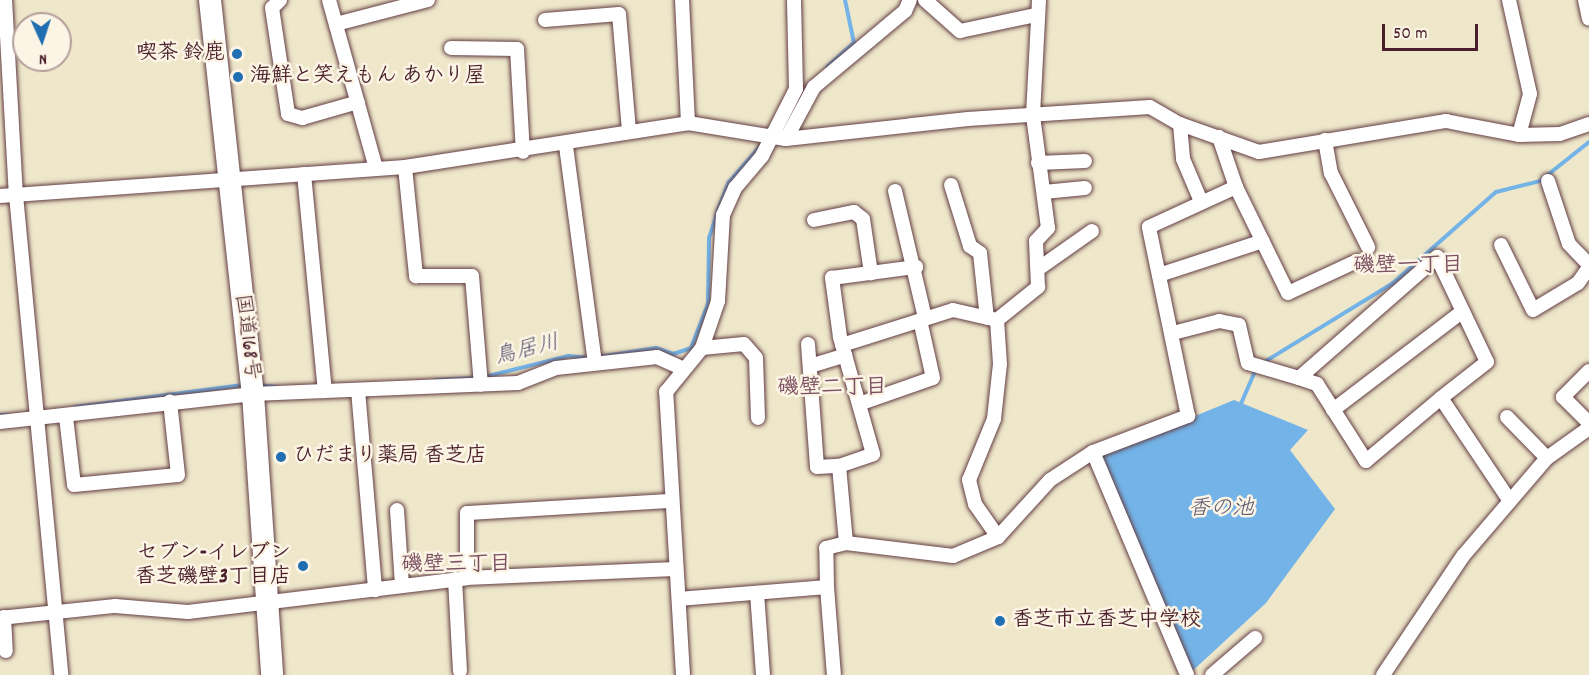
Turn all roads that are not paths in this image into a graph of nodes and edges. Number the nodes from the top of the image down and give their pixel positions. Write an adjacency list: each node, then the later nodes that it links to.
1 (5, 0): 42 (street)
2 (210, 0): 35 (highway, 国道168号)
3 (329, 0): 15 (street)
4 (428, 0): 15 (street)
5 (682, 0): 19 (street)
6 (794, 0): 24 (street)
7 (916, 0): 12 (street); 26 (street)
8 (1038, 0): 12 (street)
9 (1509, 0): 23 (street)
10 (1585, 0): 13 (street)
11 (273, 3): 17 (street)
12 (1036, 15): 18 (street)
13 (1589, 19)
14 (545, 21): 22 (street)
15 (336, 24): 17 (street)
16 (451, 48): 29 (street)
17 (358, 102): 33 (street)
18 (1033, 115): 20 (street); 26 (street); 31 (street)
19 (688, 123): 22 (street); 24 (street)
20 (1180, 124): 25 (street); 44 (street)
21 (1589, 124): 23 (street)
22 (629, 130): 28 (street)
23 (1520, 135): 27 (street)
24 (771, 137): 26 (street); 61 (street)
25 (1219, 137): 27 (street); 38 (street)
26 (786, 139)
27 (1325, 141): 49 (street)
28 (566, 146): 29 (street); 63 (street)
29 (523, 152): 32 (street)
30 (1085, 161): 31 (street)
31 (1038, 163): 41 (street)
32 (405, 167): 33 (street); 69 (street)
33 (376, 168): 34 (street)
34 (304, 174): 35 (street); 71 (street)
35 (226, 180): 42 (street); 68 (highway, 国道168号)
36 (1548, 181): 51 (street)
37 (951, 184): 58 (street)
38 (1236, 187): 44 (street); 47 (street)
39 (1085, 188): 41 (street)
40 (895, 191): 52 (street)
41 (1044, 192): 53 (street)
42 (16, 195): 43 (street); 76 (street)
43 (0, 196)
44 (1200, 199): 55 (street)
45 (814, 220): 54 (street)
46 (1092, 231): 53 (street)
47 (1263, 241): 50 (street); 55 (street)
48 (1501, 245): 51 (street)
49 (1368, 248)
50 (1357, 261)
51 (1589, 266)
52 (916, 267): 54 (street); 57 (street)
53 (1038, 268): 58 (street)
54 (871, 273): 62 (street)
55 (1159, 275): 59 (street)
56 (1463, 311): 67 (street); 72 (street); 75 (street)
57 (923, 319): 58 (street); 62 (street); 74 (street)
58 (992, 319): 89 (street)
59 (1173, 333): 67 (street); 83 (street)
60 (808, 344): 64 (street)
61 (702, 348): 65 (street); 79 (street)
62 (843, 350): 64 (street); 74 (street)
63 (595, 363): 65 (street); 69 (street)
64 (810, 366): 85 (street)
65 (682, 368): 86 (street)
66 (1589, 371): 81 (street)
67 (1299, 378): 75 (street)
68 (252, 385): 71 (street); 73 (street); 98 (highway, 国道168号)
69 (481, 385): 70 (street)
70 (358, 390): 71 (street); 95 (street)
71 (325, 391)
72 (1441, 398): 75 (street); 87 (street)
73 (170, 401): 77 (street); 77 (street)
74 (859, 404): 85 (street)
75 (1334, 410)
76 (38, 417): 77 (street); 80 (street); 99 (street)
77 (66, 417)
78 (1507, 417): 84 (street)
79 (758, 418)
80 (0, 422)
81 (1589, 423)
82 (1589, 428): 84 (street)
83 (1094, 452): 89 (street); 109 (street)
84 (1548, 458): 87 (street)
85 (839, 466): 90 (street)
86 (670, 501): 91 (street); 92 (street)
87 (1510, 501): 111 (street)
88 (397, 510): 93 (street)
89 (998, 537): 90 (street)
90 (846, 543): 94 (street)
91 (674, 569): 92 (street); 97 (street)
92 (461, 578): 93 (street); 103 (street)
93 (402, 586): 95 (street)
94 (827, 587): 96 (street); 108 (street)
95 (375, 590): 98 (street)
96 (757, 593): 97 (street); 107 (street)
97 (679, 599): 106 (street)
98 (268, 603): 99 (street); 105 (highway, 国道168号)
99 (55, 611): 100 (street); 104 (street)
100 (2, 617): 102 (street)
101 (1255, 638): 110 (street)
102 (6, 651)
103 (460, 671)
104 (62, 675)
105 (272, 675)
106 (683, 675)
107 (763, 675)
108 (834, 675)
109 (1187, 675)
110 (1212, 675)
111 (1383, 675)

